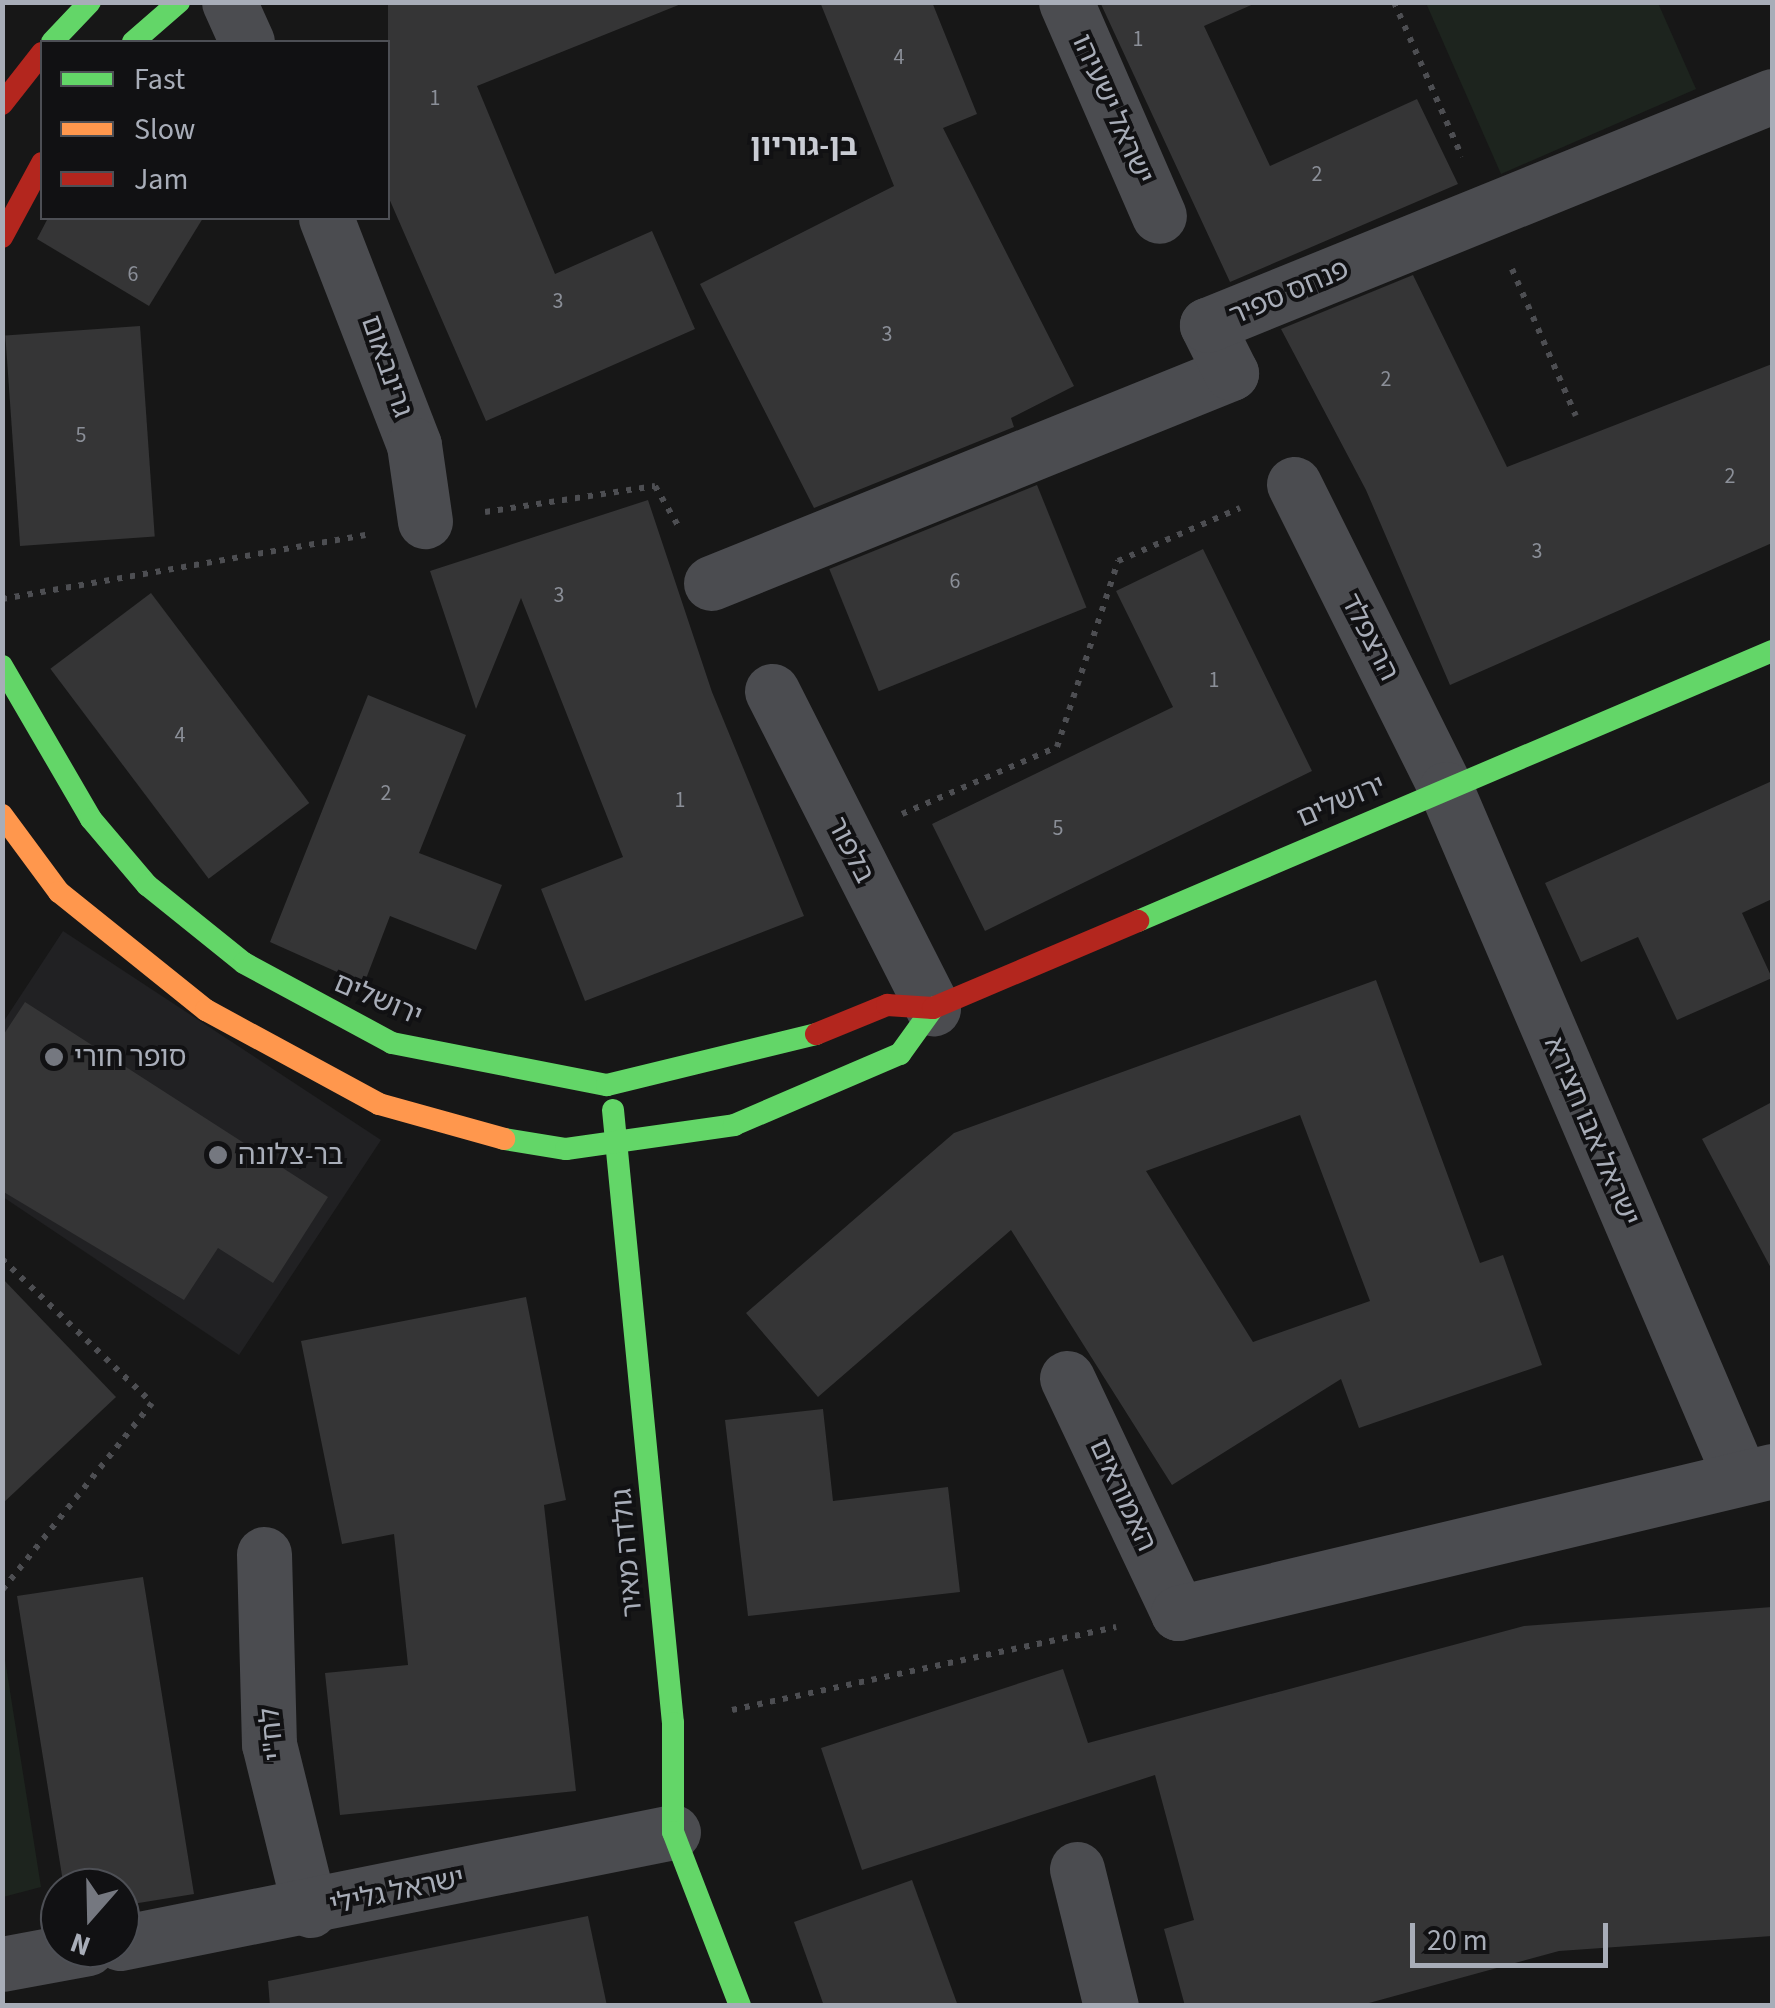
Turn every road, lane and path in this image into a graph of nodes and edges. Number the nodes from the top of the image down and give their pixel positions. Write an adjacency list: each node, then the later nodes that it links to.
1 (90, 2): 5 (street)
2 (179, 2): 6 (street)
3 (229, 2): 7 (street)
4 (1066, 2): 12 (street, ישראל ישעיהו)
5 (54, 40)
6 (135, 40)
7 (246, 40)
8 (40, 56): 10 (street)
9 (1772, 96): 17 (street, פנחס ספיר)
10 (2, 104)
11 (40, 166): 14 (street)
12 (1160, 216)
13 (327, 220): 16 (street, גרינבאום)
14 (4, 226)
15 (1294, 484): 22 (street, הרצפלד); 24 (path)
16 (426, 521): 17 (path); 18 (path)
17 (711, 583)
18 (2, 599)
19 (1772, 651): 22 (street, ירושלים)
20 (2, 666): 26 (street, ירושלים)
21 (772, 691): 24 (street, בלפור)
22 (1446, 789): 25 (street, ירושלים); 30 (street, ישראל אבו חצירא)
23 (2, 815): 27 (street)
24 (845, 839): 25 (street, בלפור)
25 (933, 1008): 26 (street, ירושלים); 27 (street)
26 (607, 1085): 27 (street, גולדה מאיר)
27 (621, 1142): 34 (street, גולדה מאיר)
28 (2, 1259): 32 (path)
29 (1067, 1378): 33 (street, האמוראים)
30 (1756, 1472): 33 (street, ישראל אבו חצירא)
31 (264, 1554): 37 (street, לח"י)
32 (2, 1590)
33 (1178, 1613): 34 (path)
34 (672, 1723): 35 (street, גולדה מאיר)
35 (672, 1832): 37 (street, ישראל גלילי); 41 (street, גולדה מאיר)
36 (1077, 1869): 42 (street)
37 (310, 1910): 38 (street, ישראל גלילי)
38 (140, 1939)
39 (40, 1957): 40 (street)
40 (2, 1964)
41 (740, 2006)
42 (1112, 2006)

